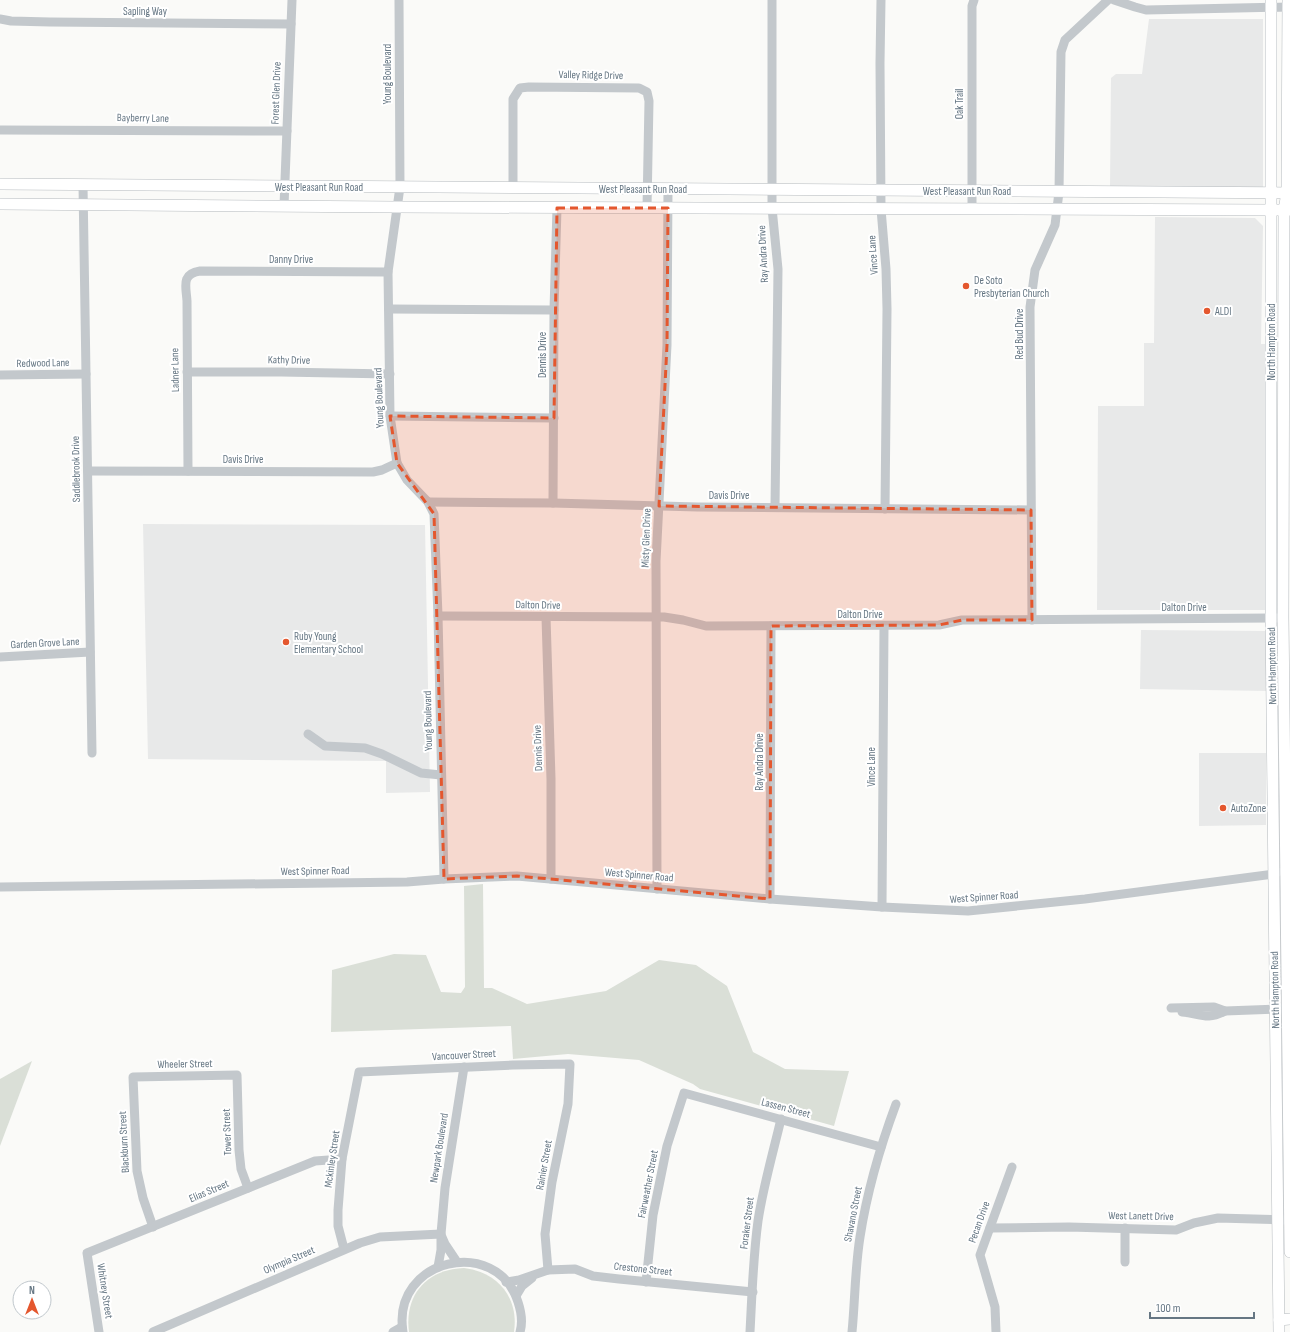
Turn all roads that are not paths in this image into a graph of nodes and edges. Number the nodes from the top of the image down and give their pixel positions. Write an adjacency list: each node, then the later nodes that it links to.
1 (292, 0): 11 (street, Forest Glen Drive)
2 (772, 0): 21 (street, Ray Andra Drive)
3 (881, 0): 22 (street, Vince Lane)
4 (974, 0): 23 (street, Oak Trail)
5 (1108, 0): 24 (street, Red Bud Drive)
6 (1114, 0): 8 (street)
7 (401, 2): 17 (street, Young Boulevard)
8 (1271, 3): 9 (street); 25 (main road, North Hampton Road)
9 (1288, 3): 26 (main road, North Hampton Road)
10 (0, 19): 11 (street, Sapling Way)
11 (290, 24): 13 (street, Forest Glen Drive)
12 (0, 130): 13 (street, Bayberry Lane)
13 (287, 131): 16 (street, Forest Glen Drive)
14 (0, 184): 15 (main road, West Pleasant Run Road)
15 (83, 185): 16 (main road, West Pleasant Run Road); 28 (street, Saddlebrook Drive)
16 (285, 186): 17 (main road, West Pleasant Run Road); 29 (street, Forest Glen Drive)
17 (400, 187): 18 (main road, West Pleasant Run Road); 30 (street, Young Boulevard)
18 (513, 188): 19 (main road, West Pleasant Run Road); 19 (street, Valley Ridge Drive)
19 (647, 189): 20 (main road, West Pleasant Run Road); 32 (street, Valley Ridge Drive)
20 (668, 189): 21 (main road, West Pleasant Run Road); 33 (street, Misty Glen Drive)
21 (772, 190): 22 (main road, West Pleasant Run Road); 34 (street, Ray Andra Drive)
22 (881, 190): 23 (main road, West Pleasant Run Road); 35 (street, Vince Lane)
23 (972, 191): 24 (main road, West Pleasant Run Road); 36 (street, Oak Trail)
24 (1059, 192): 25 (main road, West Pleasant Run Road); 37 (street, Red Bud Drive)
25 (1271, 193): 26 (main road, West Pleasant Run Road); 38 (main road, North Hampton Road)
26 (1288, 193): 39 (main road, North Hampton Road)
27 (0, 204): 28 (main road, West Pleasant Run Road)
28 (83, 205): 29 (main road, West Pleasant Run Road); 47 (street, Saddlebrook Drive)
29 (284, 206): 30 (main road, West Pleasant Run Road)
30 (397, 207): 31 (main road, West Pleasant Run Road); 41 (street, Young Boulevard)
31 (556, 208): 32 (main road, West Pleasant Run Road); 45 (street, Dennis Drive)
32 (647, 208): 33 (main road, West Pleasant Run Road)
33 (668, 208): 34 (main road, West Pleasant Run Road); 59 (street, Misty Glen Drive)
34 (772, 208): 35 (main road, West Pleasant Run Road); 60 (street, Ray Andra Drive)
35 (881, 209): 36 (main road, West Pleasant Run Road); 61 (street, Vince Lane)
36 (972, 209): 37 (main road, West Pleasant Run Road)
37 (1057, 209): 38 (main road, West Pleasant Run Road); 62 (street, Red Bud Drive)
38 (1271, 210): 39 (main road, West Pleasant Run Road); 42 (main road, North Hampton Road)
39 (1287, 210): 43 (main road, North Hampton Road)
40 (193, 272): 41 (street, Danny Drive); 46 (street, Ladner Lane)
41 (388, 272): 44 (street, Young Boulevard)
42 (1271, 305): 43 (main road); 50 (main road, North Hampton Road)
43 (1284, 305): 51 (main road, North Hampton Road)
44 (389, 309): 45 (street); 48 (street, Young Boulevard)
45 (554, 310): 53 (street, Dennis Drive)
46 (187, 372): 48 (street, Kathy Drive); 56 (street, Ladner Lane)
47 (86, 374): 49 (street, Redwood Lane); 55 (street, Saddlebrook Drive)
48 (390, 374): 52 (street, Young Boulevard)
49 (0, 376)
50 (1271, 408): 51 (main road); 66 (main road, North Hampton Road)
51 (1284, 408): 67 (main road, North Hampton Road)
52 (390, 416): 53 (street); 54 (street, Young Boulevard)
53 (554, 418): 58 (street, Dennis Drive)
54 (397, 463): 56 (street, Davis Drive); 57 (street, Young Boulevard)
55 (88, 471): 56 (street, Davis Drive); 71 (street, Saddlebrook Drive)
56 (188, 471)
57 (428, 502): 58 (street, Davis Drive); 63 (street, Young Boulevard)
58 (553, 503): 59 (street, Davis Drive)
59 (659, 506): 60 (street, Davis Drive); 65 (street, Misty Glen Drive)
60 (775, 507): 61 (street, Davis Drive)
61 (885, 509): 62 (street, Davis Drive)
62 (1030, 510): 68 (street, Red Bud Drive)
63 (438, 616): 64 (street, Dalton Drive); 77 (street, Young Boulevard)
64 (546, 617): 65 (street, Dalton Drive); 81 (street, Dennis Drive)
65 (657, 617): 69 (street, Dalton Drive); 83 (street, Misty Glen Drive)
66 (1271, 618): 67 (street, Dalton Drive); 68 (street, Dalton Drive); 75 (main road, North Hampton Road)
67 (1284, 618): 74 (main road, North Hampton Road)
68 (1032, 620): 70 (street, Dalton Drive)
69 (771, 626): 70 (street, Dalton Drive); 84 (street, Ray Andra Drive)
70 (884, 626): 85 (street, Vince Lane)
71 (90, 652): 72 (street, Garden Grove Lane); 76 (street, Saddlebrook Drive)
72 (0, 657)
73 (308, 734): 77 (street)
74 (1287, 743): 75 (street); 78 (main road, North Hampton Road)
75 (1273, 744): 79 (main road, North Hampton Road)
76 (92, 753)
77 (441, 775): 80 (street, Young Boulevard)
78 (1288, 866): 79 (street); 86 (main road, North Hampton Road)
79 (1274, 874): 85 (street, West Spinner Road); 87 (main road, North Hampton Road)
80 (444, 879): 81 (street, West Spinner Road); 82 (street, West Spinner Road)
81 (551, 879): 83 (street, West Spinner Road)
82 (0, 887)
83 (657, 889): 84 (street, West Spinner Road)
84 (770, 899): 85 (street, West Spinner Road)
85 (882, 907)
86 (1287, 987): 87 (main road); 88 (main road, North Hampton Road)
87 (1275, 988): 89 (main road, North Hampton Road)
88 (1289, 1008): 89 (street); 103 (main road, North Hampton Road)
89 (1275, 1009): 90 (street); 102 (main road, North Hampton Road)
90 (1171, 1010)
91 (570, 1064): 92 (street, Vancouver Street); 118 (street, Rainier Street)
92 (464, 1067): 93 (street, Vancouver Street); 110 (street, Newpark Boulevard)
93 (359, 1072): 100 (street, Mckinley Street)
94 (237, 1075): 95 (street, Wheeler Street); 104 (street, Tower Street)
95 (133, 1077): 107 (street, Blackburn Street)
96 (684, 1093): 98 (street, Lassen Street); 121 (street, Fairweather Street)
97 (896, 1104): 99 (street, Shavano Street)
98 (781, 1119): 99 (street, Lassen Street); 122 (street, Foraker Street)
99 (881, 1147): 131 (street, Shavano Street)
100 (342, 1159): 104 (street, Elias Street); 111 (street, Mckinley Street)
101 (1012, 1167): 108 (street, Pecan Drive)
102 (1277, 1183): 103 (street); 105 (main road, North Hampton Road)
103 (1290, 1184): 106 (main road, North Hampton Road)
104 (248, 1188): 107 (street, Elias Street)
105 (1278, 1219): 106 (street, West Lanett Drive); 109 (street, West Lanett Drive); 112 (main road, North Hampton Road)
106 (1290, 1220): 113 (main road, North Hampton Road)
107 (153, 1227): 114 (street, Elias Street)
108 (990, 1228): 109 (street, West Lanett Drive); 132 (street, Pecan Drive)
109 (1125, 1228): 116 (street)
110 (441, 1234): 111 (street, Olympia Street); 115 (street); 117 (street, Newpark Boulevard)
111 (344, 1249): 127 (street, Olympia Street)
112 (1278, 1250): 113 (main road); 124 (main road, North Hampton Road)
113 (1290, 1251)
114 (87, 1253): 126 (street, Whitney Street)
115 (457, 1262): 117 (street); 120 (street)
116 (1125, 1262)
117 (438, 1267): 125 (street)
118 (548, 1270): 119 (street, Crestone Street); 121 (street, Crestone Street)
119 (534, 1276): 120 (street, Crestone Street); 123 (street, Crestone Street)
120 (506, 1282): 123 (street)
121 (646, 1282): 122 (street, Crestone Street)
122 (753, 1292): 130 (street, Foraker Street)
123 (516, 1296): 129 (street)
124 (1284, 1320): 133 (main road, North Hampton Road)
125 (402, 1329): 128 (street)
126 (99, 1332)
127 (153, 1332)
128 (393, 1332)
129 (520, 1332)
130 (750, 1332)
131 (852, 1332)
132 (996, 1332)
133 (1279, 1332)

